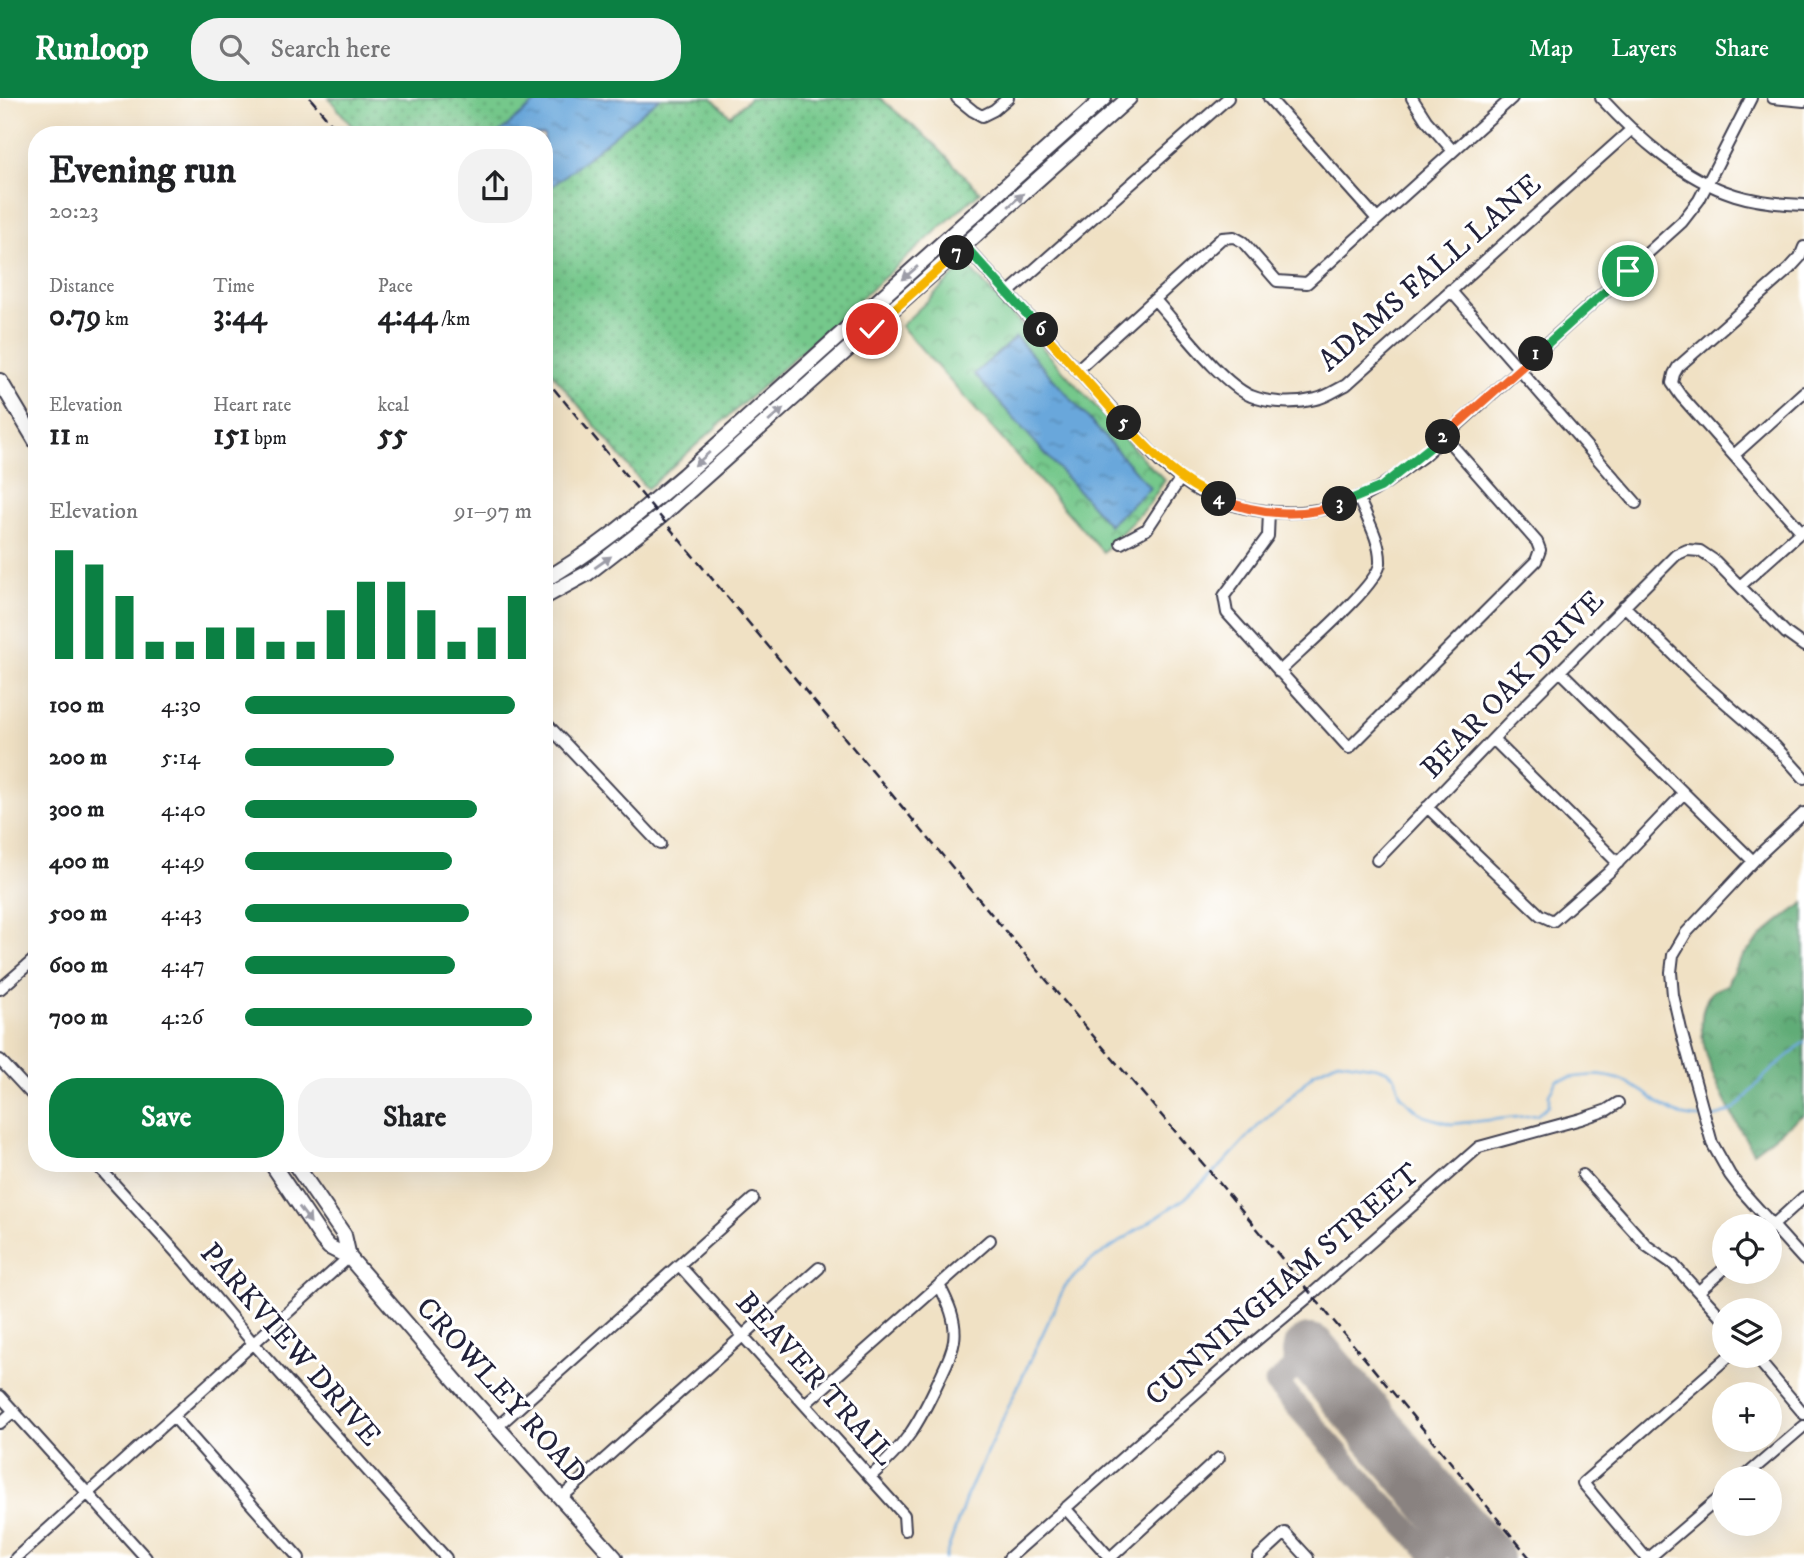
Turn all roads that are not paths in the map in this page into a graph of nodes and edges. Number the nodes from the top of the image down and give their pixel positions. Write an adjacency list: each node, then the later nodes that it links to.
1 (957, 98): 2 (street)
2 (1008, 98)
3 (1104, 98): 18 (main road)
4 (1129, 98): 19 (main road, one-way to 4)
5 (1227, 98): 22 (street)
6 (1269, 98): 17 (street)
7 (1412, 98): 14 (street)
8 (1512, 98): 14 (street)
9 (1601, 98): 13 (street)
10 (1751, 98): 15 (street)
11 (1773, 98): 12 (street)
12 (1804, 101)
13 (1632, 130): 15 (street); 21 (street, ADAMS FALL LANE)
14 (1453, 150): 17 (street)
15 (1708, 183): 16 (street); 26 (street)
16 (1804, 205)
17 (1377, 219): 24 (street)
18 (954, 234): 19 (street); 23 (main road, one-way to 23)
19 (965, 246): 22 (street); 25 (main road)
20 (1804, 247): 32 (street)
21 (1450, 290): 24 (street, ADAMS FALL LANE); 26 (street)
22 (1008, 293): 27 (street)
23 (881, 299): 25 (main road); 39 (main road, one-way to 39)
24 (1155, 300): 27 (street)
25 (832, 365): 41 (main road, one-way to 25)
26 (1519, 369): 31 (street); 35 (street)
27 (1077, 370): 33 (street)
28 (0, 381): 30 (main road)
29 (1804, 392): 32 (street)
30 (28, 428)
31 (1444, 436): 34 (street); 45 (street)
32 (1734, 455): 37 (street)
33 (1180, 479): 36 (street); 38 (street)
34 (1358, 497): 36 (street); 45 (street)
35 (1636, 503)
36 (1269, 511): 45 (street)
37 (1803, 530): 40 (street)
38 (1121, 542)
39 (553, 575)
40 (1740, 586): 42 (street, BEAR OAK DRIVE); 43 (street)
41 (553, 592)
42 (1625, 606): 44 (street, BEAR OAK DRIVE); 48 (street)
43 (1804, 646)
44 (1560, 671): 47 (street, BEAR OAK DRIVE); 49 (street)
45 (1279, 672)
46 (553, 731): 52 (street)
47 (1493, 739): 50 (street, BEAR OAK DRIVE); 55 (street)
48 (1804, 778)
49 (1683, 794): 54 (street); 55 (street)
50 (1427, 807): 53 (street, BEAR OAK DRIVE); 55 (street)
51 (1804, 813): 54 (street)
52 (660, 844)
53 (1377, 860)
54 (1753, 861): 67 (street)
55 (1618, 863)
56 (28, 965): 57 (street)
57 (0, 989)
58 (0, 1060): 59 (street)
59 (28, 1090)
60 (1618, 1103): 97 (street, CUNNINGHAM STREET)
61 (103, 1172): 80 (street, PARKVIEW DRIVE)
62 (277, 1172): 71 (main road, CROWLEY ROAD, one-way to 71)
63 (301, 1172): 71 (main road, CROWLEY ROAD)
64 (1583, 1175): 77 (street)
65 (1804, 1197): 68 (street)
66 (753, 1199): 73 (street)
67 (1761, 1214)
68 (1782, 1216)
69 (1782, 1237): 72 (street)
70 (990, 1240): 76 (street)
71 (349, 1257): 80 (street); 90 (main road, CROWLEY ROAD)
72 (1804, 1260)
73 (679, 1265): 79 (street, BEAVER TRAIL); 90 (street)
74 (818, 1268): 79 (street)
75 (1712, 1280): 77 (street)
76 (939, 1285): 84 (street); 93 (street)
77 (1699, 1291): 78 (street)
78 (1712, 1306)
79 (743, 1335): 84 (street, BEAVER TRAIL); 95 (street)
80 (253, 1343): 87 (street); 102 (street, PARKVIEW DRIVE)
81 (1715, 1368): 108 (street)
82 (1765, 1368): 86 (street)
83 (0, 1396): 85 (street)
84 (805, 1404): 93 (street, BEAVER TRAIL)
85 (14, 1411): 88 (street); 94 (street)
86 (1804, 1414)
87 (173, 1416): 94 (street); 101 (street)
88 (0, 1423)
89 (1804, 1426): 92 (street)
90 (497, 1427): 95 (main road, CROWLEY ROAD)
91 (1219, 1458): 105 (street)
92 (1757, 1466)
93 (870, 1476): 98 (street, BEAVER TRAIL)
94 (88, 1493): 99 (street); 100 (street)
95 (561, 1498): 103 (main road, CROWLEY ROAD)
96 (1712, 1504): 108 (street)
97 (1065, 1508): 104 (street, CUNNINGHAM STREET); 105 (street)
98 (905, 1530)
99 (16, 1558)
100 (146, 1558)
101 (299, 1558)
102 (446, 1558)
103 (615, 1558)
104 (1009, 1558)
105 (1110, 1558)
106 (1258, 1558): 107 (street)
107 (1308, 1558)
108 (1648, 1558)

